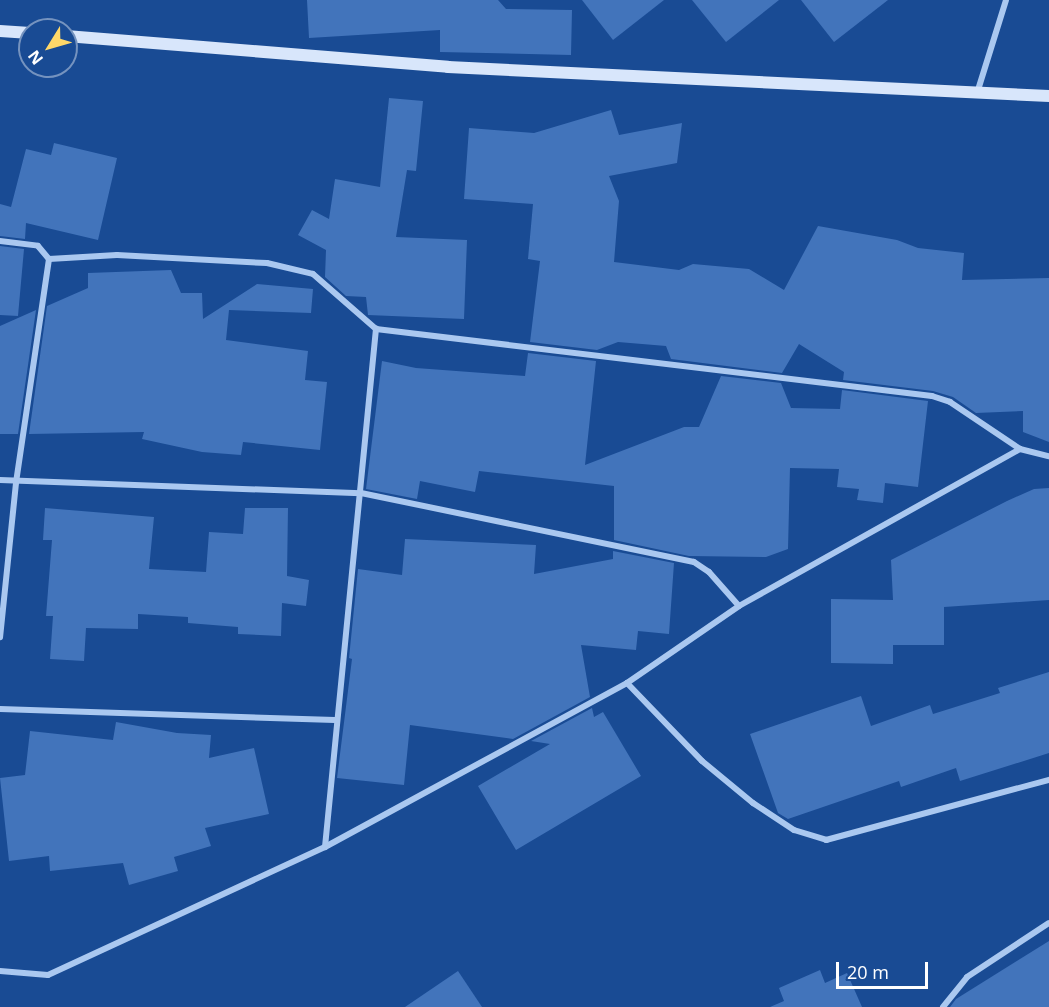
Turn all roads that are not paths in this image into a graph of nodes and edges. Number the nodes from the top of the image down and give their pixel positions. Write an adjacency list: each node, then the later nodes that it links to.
1 (1006, 0): 5 (street)
2 (0, 31): 3 (street)
3 (18, 32)
4 (78, 37): 5 (street)
5 (978, 90): 6 (street)
6 (1049, 96)
7 (0, 241): 8 (street)
8 (49, 259): 9 (street); 13 (street)
9 (376, 329): 10 (street); 14 (street)
10 (1020, 448): 11 (street); 15 (street)
11 (1049, 456)
12 (0, 480): 13 (street)
13 (16, 483): 14 (street); 16 (street)
14 (361, 493): 15 (street); 19 (street)
15 (739, 606): 17 (street)
16 (0, 637)
17 (627, 683): 20 (street); 21 (street)
18 (0, 709): 19 (street)
19 (335, 720): 21 (street)
20 (1049, 780)
21 (325, 847): 23 (street)
22 (1049, 923): 24 (street)
23 (0, 971)
24 (943, 1007)

